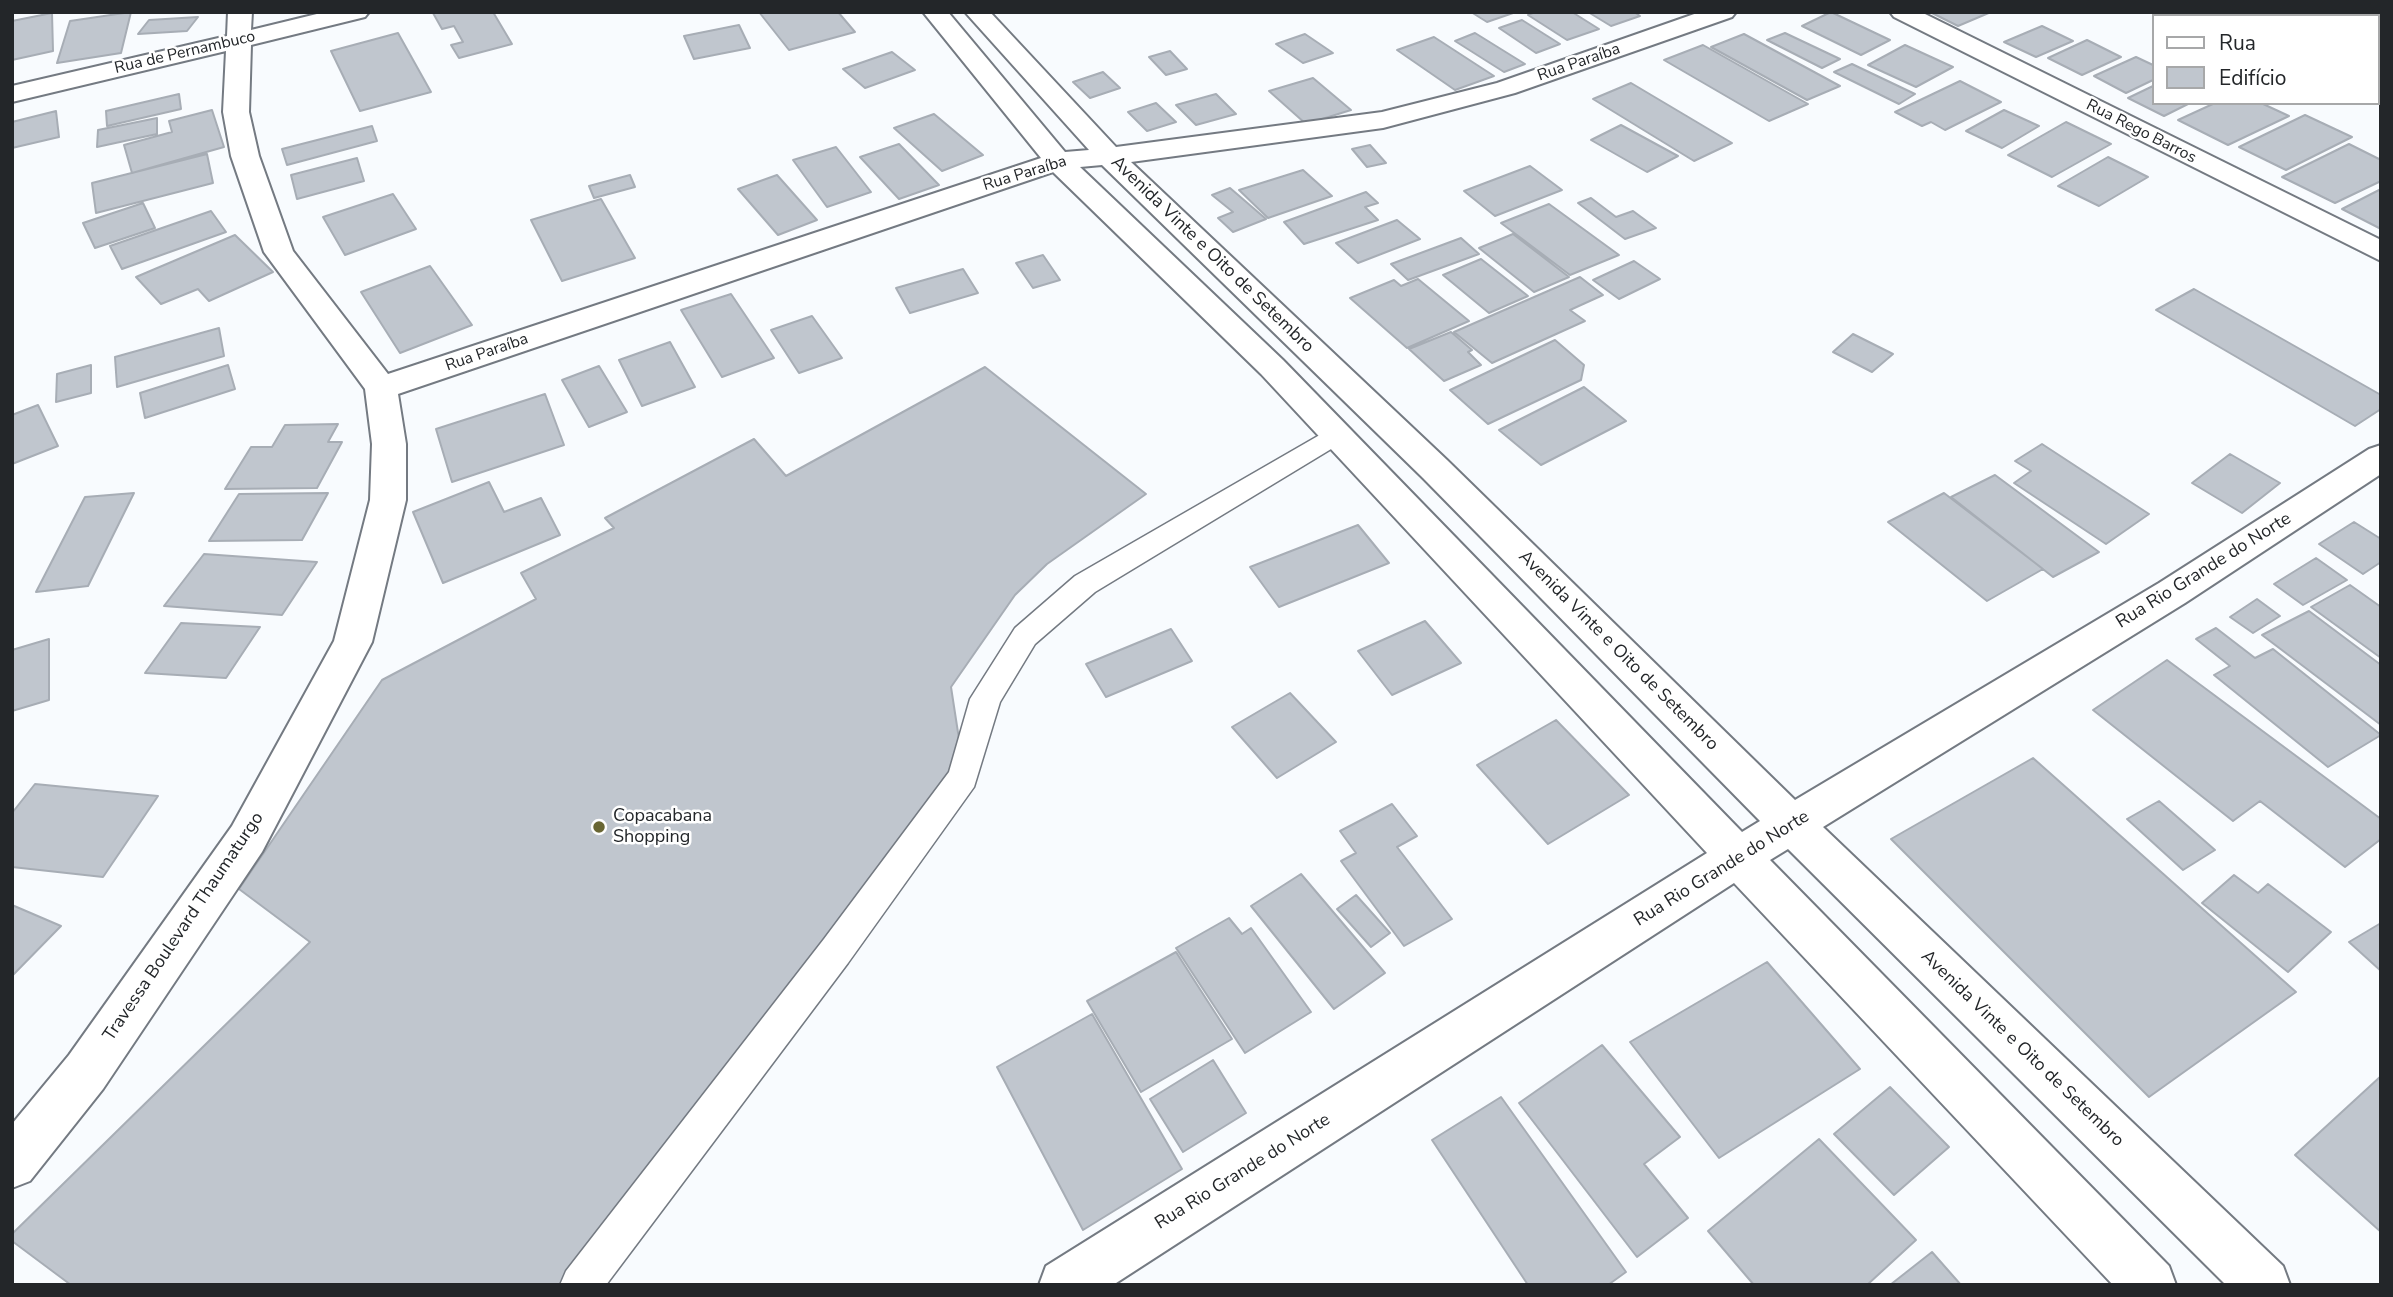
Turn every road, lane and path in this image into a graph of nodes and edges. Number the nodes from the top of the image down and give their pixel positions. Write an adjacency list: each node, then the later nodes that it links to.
1 (357, 12): 6 (street, Rua de Pernambuco)
2 (935, 12): 9 (street)
3 (977, 12): 8 (street, Avenida Vinte e Oito de Setembro)
4 (1724, 12): 8 (street, Rua Paraíba)
5 (1902, 12): 10 (street, Rua Rego Barros)
6 (240, 26): 7 (street, Rua de Pernambuco); 11 (street, Travessa Boulevard Thaumaturgo)
7 (12, 94)
8 (1109, 156): 9 (street, Rua Paraíba); 14 (street, Avenida Vinte e Oito de Setembro)
9 (1058, 160): 11 (street, Rua Paraíba); 12 (street)
10 (2381, 252)
11 (381, 388): 18 (street, Travessa Boulevard Thaumaturgo)
12 (1337, 434): 15 (street); 19 (lane)
13 (2381, 457): 16 (street, Rua Rio Grande do Norte)
14 (1435, 468): 15 (street); 16 (street, Avenida Vinte e Oito de Setembro)
15 (1390, 487): 17 (street)
16 (1792, 825): 17 (street, Rua Rio Grande do Norte); 22 (street, Avenida Vinte e Oito de Setembro)
17 (1738, 857): 20 (street, Rua Rio Grande do Norte); 21 (street)
18 (12, 1163)
19 (580, 1285)
20 (1065, 1285)
21 (2150, 1285)
22 (2264, 1285)

